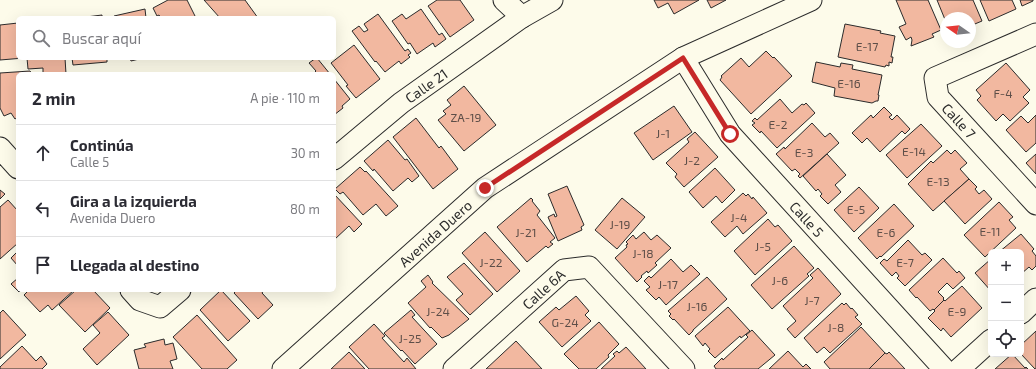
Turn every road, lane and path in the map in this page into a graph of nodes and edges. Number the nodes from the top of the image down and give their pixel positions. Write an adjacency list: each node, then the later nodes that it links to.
1 (504, 0): 4 (street)
2 (552, 0): 4 (street, Calle 21)
3 (811, 0): 6 (street, Avenida Duero)
4 (522, 17): 8 (street, Calle 21)
5 (1036, 34): 10 (street, Calle 7)
6 (683, 58): 16 (street, Avenida Duero); 19 (street, Calle 5)
7 (0, 148): 9 (street)
8 (336, 158)
9 (16, 166)
10 (1036, 204)
11 (133, 292): 12 (street)
12 (178, 292)
13 (1036, 299): 14 (street)
14 (1024, 309)
15 (988, 343): 20 (street)
16 (283, 369)
17 (454, 369): 18 (street, Calle 6A)
18 (684, 369)
19 (944, 369)
20 (959, 369)

